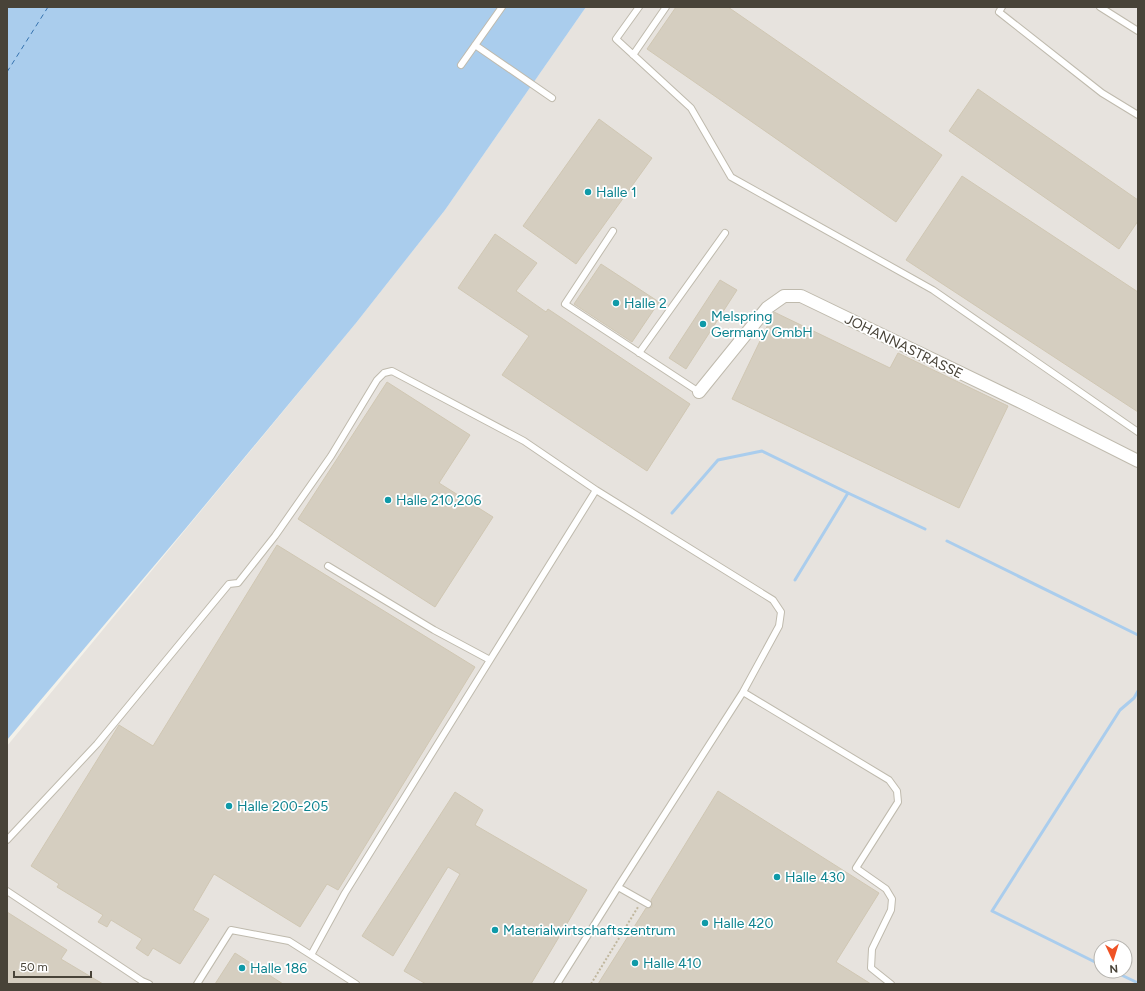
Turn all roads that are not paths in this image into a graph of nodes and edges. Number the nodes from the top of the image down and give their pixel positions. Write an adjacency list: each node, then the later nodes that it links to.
1 (502, 7): 7 (lane)
2 (639, 7): 8 (lane)
3 (666, 7): 8 (lane)
4 (1002, 7): 11 (lane)
5 (1100, 7): 6 (lane)
6 (1138, 31)
7 (475, 45): 9 (lane); 10 (lane)
8 (633, 55): 16 (lane)
9 (461, 64)
10 (552, 98)
11 (1138, 115)
12 (613, 231): 14 (lane)
13 (725, 233): 14 (lane)
14 (639, 353): 15 (lane)
15 (699, 392): 17 (street, JOHANNASTRASSE)
16 (1138, 432)
17 (1138, 461)
18 (596, 490): 20 (lane); 21 (lane); 22 (lane)
19 (328, 566): 20 (lane)
20 (490, 660): 26 (lane)
21 (743, 692): 23 (lane); 31 (lane)
22 (7, 840)
23 (618, 887): 25 (lane); 30 (lane)
24 (7, 891): 27 (lane)
25 (648, 904)
26 (311, 955): 28 (lane); 29 (lane)
27 (149, 984)
28 (197, 984)
29 (356, 984)
30 (558, 984)
31 (891, 984)

